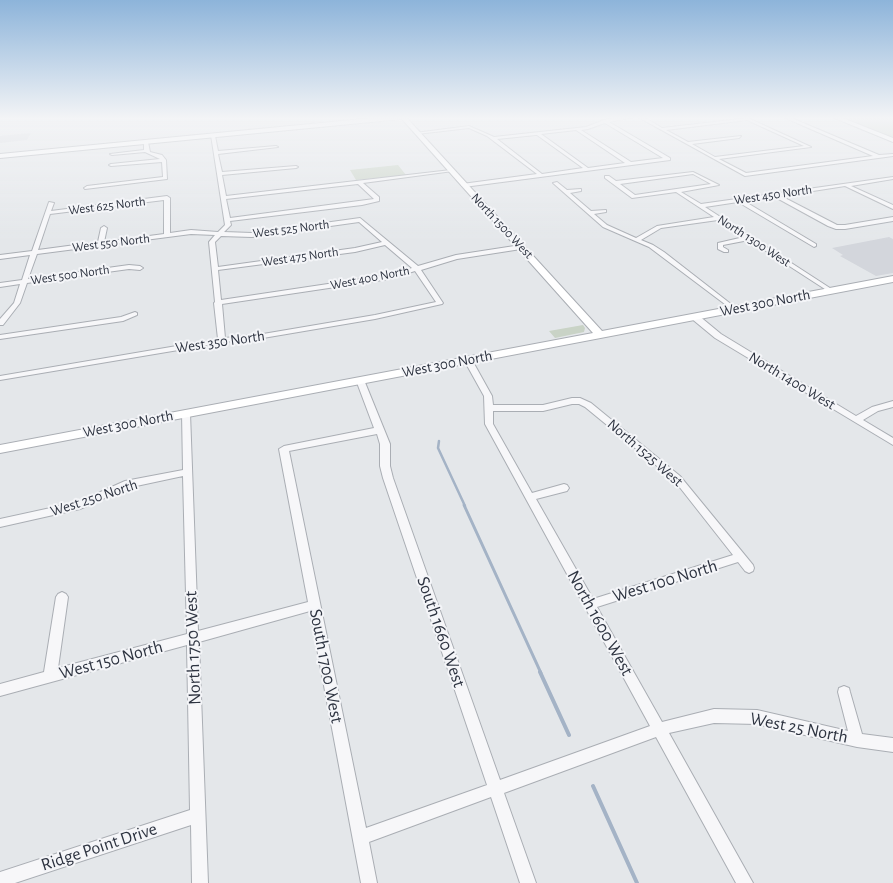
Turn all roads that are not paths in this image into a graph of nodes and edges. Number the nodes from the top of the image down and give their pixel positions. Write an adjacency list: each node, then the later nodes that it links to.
1 (217, 158): 15 (street)
2 (440, 158): 14 (street, North 1500 West)
3 (520, 158): 16 (street)
4 (572, 158): 13 (street)
5 (621, 158): 10 (street)
6 (667, 158): 10 (street)
7 (715, 158): 8 (street)
8 (870, 158)
9 (164, 160): 11 (street); 24 (street)
10 (630, 164): 13 (street)
11 (111, 165)
12 (296, 166): 15 (street)
13 (587, 169): 16 (street)
14 (451, 171): 19 (street); 22 (street, North 1500 West)
15 (220, 174): 29 (street)
16 (541, 175): 22 (street)
17 (607, 177): 21 (street)
18 (893, 178): 23 (street, West 450 North)
19 (359, 182): 29 (street); 39 (street)
20 (555, 183): 27 (street)
21 (616, 183): 26 (street); 26 (street)
22 (464, 185): 48 (street, North 1500 West)
23 (846, 185): 28 (street, West 450 North); 33 (street)
24 (87, 188)
25 (579, 190): 27 (street)
26 (677, 191): 32 (street, North 1300 West)
27 (565, 192): 36 (street)
28 (776, 195): 30 (street, West 450 North); 38 (street)
29 (224, 198): 39 (street)
30 (738, 200): 32 (street, West 450 North); 47 (street)
31 (51, 204): 35 (street)
32 (700, 206): 37 (street, North 1300 West)
33 (893, 207)
34 (604, 211): 36 (street)
35 (48, 213): 42 (street, West 625 North); 50 (street)
36 (590, 213): 44 (street)
37 (718, 218): 43 (street, North 1300 West); 44 (street)
38 (893, 219)
39 (228, 223): 41 (street)
40 (104, 228): 46 (street)
41 (222, 233): 42 (street, West 550 North); 45 (street, West 525 North); 53 (street)
42 (167, 235): 46 (street, West 550 North)
43 (750, 238): 49 (street); 58 (street, North 1300 West)
44 (637, 240): 60 (street)
45 (386, 243): 53 (street, West 475 North); 54 (street)
46 (102, 244): 50 (street, West 550 North)
47 (814, 245)
48 (521, 247): 54 (street, West 400 North); 64 (street, North 1500 West)
49 (726, 250)
50 (34, 252): 51 (street, West 550 North); 56 (street)
51 (0, 257)
52 (140, 268): 56 (street, West 500 North)
53 (214, 269): 59 (street)
54 (417, 269): 59 (street, West 400 North); 66 (street, West 350 North)
55 (893, 278): 58 (street, West 300 North)
56 (24, 282): 57 (street, West 500 North); 63 (street)
57 (0, 285)
58 (830, 291): 60 (street, West 300 North)
59 (217, 303): 66 (street)
60 (734, 309): 62 (street, West 300 North)
61 (135, 314): 65 (street)
62 (694, 317): 64 (street, West 300 North); 73 (street, North 1400 West)
63 (0, 323)
64 (600, 335): 67 (street, West 300 North)
65 (0, 337)
66 (222, 341): 68 (street, West 350 North)
67 (468, 360): 69 (street, West 300 North); 71 (street, North 1600 West)
68 (0, 378)
69 (360, 380): 72 (street, West 300 North); 74 (street, South 1660 West)
70 (893, 404): 73 (street)
71 (488, 408): 79 (street, North 1600 West); 81 (street, North 1525 West)
72 (186, 413): 76 (street, West 300 North); 77 (street, North 1750 West)
73 (856, 420): 75 (street, North 1400 West)
74 (380, 430): 84 (street, South 1700 West); 93 (street, South 1660 West)
75 (893, 442)
76 (0, 449)
77 (188, 472): 80 (street, West 250 North); 86 (street, North 1750 West)
78 (564, 488): 79 (street)
79 (530, 497): 85 (street, North 1600 West)
80 (0, 523)
81 (741, 558): 82 (street, North 1525 West); 85 (street, West 100 North)
82 (749, 568)
83 (62, 597): 87 (street)
84 (314, 605): 86 (street, West 150 North); 95 (street, South 1700 West)
85 (589, 605): 90 (street, North 1600 West)
86 (193, 638): 87 (street, West 150 North); 94 (street, North 1750 West)
87 (50, 677): 88 (street, West 150 North)
88 (0, 690)
89 (844, 692): 91 (street)
90 (659, 729): 91 (street, West 25 North); 93 (street, West 25 North); 101 (street, North 1600 West)
91 (857, 740): 92 (street, West 25 North)
92 (893, 745)
93 (495, 789): 95 (street, West 25 North); 100 (street, South 1660 West)
94 (198, 815): 96 (street, Ridge Point Drive); 98 (street, North 1750 West)
95 (360, 838): 99 (street, South 1700 West)
96 (19, 878): 97 (street, Ridge Point Drive)
97 (0, 880)
98 (200, 883)
99 (369, 883)
100 (528, 883)
101 (745, 883)

